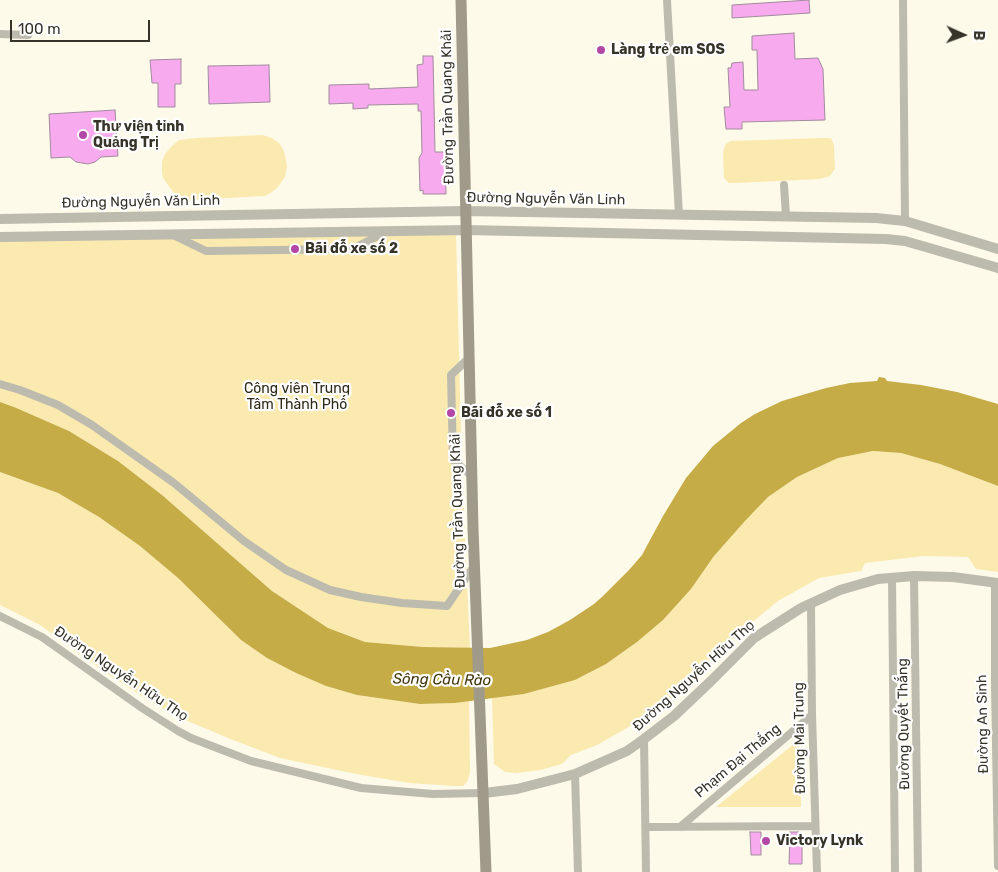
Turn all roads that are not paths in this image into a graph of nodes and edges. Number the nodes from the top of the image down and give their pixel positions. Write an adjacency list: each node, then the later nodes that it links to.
1 (461, 0): 7 (main road, Đường Trần Quang Khải)
2 (667, 0): 8 (street)
3 (903, 0): 11 (street)
4 (0, 34): 5 (street)
5 (28, 35)
6 (784, 185): 9 (street)
7 (466, 211): 8 (street, Đường Nguyễn Văn Linh); 10 (street, Đường Nguyễn Văn Linh); 12 (main road, Đường Trần Quang Khải)
8 (679, 215): 9 (street, Đường Nguyễn Văn Linh)
9 (786, 216): 11 (street, Đường Nguyễn Văn Linh)
10 (0, 219)
11 (905, 221): 16 (street, Đường Nguyễn Văn Linh)
12 (466, 230): 13 (street); 17 (street); 18 (main road, Đường Trần Quang Khải)
13 (387, 232): 14 (street); 14 (street)
14 (173, 235): 15 (street)
15 (0, 237)
16 (998, 249)
17 (998, 268)
18 (469, 358): 20 (main road, Đường Trần Quang Khải); 20 (street)
19 (0, 384): 21 (street)
20 (472, 476): 21 (main road, Đường Trần Quang Khải)
21 (474, 566): 31 (main road, Đường Trần Quang Khải)
22 (914, 576): 23 (street, Đường Nguyễn Hữu Thọ); 24 (street, Đường Nguyễn Hữu Thọ); 41 (street, Đường Quyết Thắng)
23 (892, 578): 25 (street, Đường Nguyễn Hữu Thọ); 40 (street, Đường Quyết Thắng)
24 (996, 582): 27 (street, Đường An Sinh)
25 (811, 604): 28 (street, Đường Mai Trung); 29 (street, Đường Nguyễn Hữu Thọ)
26 (0, 616): 31 (street, Đường Nguyễn Hữu Thọ)
27 (996, 683): 35 (street, Đường An Sinh)
28 (812, 715): 32 (street, Đường Mai Trung); 34 (street, Phạm Đại Thắng)
29 (644, 739): 30 (street, Đường Nguyễn Hữu Thọ); 33 (street)
30 (575, 774): 31 (street, Đường Nguyễn Hữu Thọ); 37 (street)
31 (484, 793): 36 (main road, Đường Trần Quang Khải)
32 (815, 826): 34 (street); 39 (street, Đường Mai Trung)
33 (646, 827): 34 (street); 38 (street)
34 (680, 827)
35 (998, 866)
36 (486, 872)
37 (578, 872)
38 (646, 872)
39 (817, 872)
40 (895, 872)
41 (918, 872)

